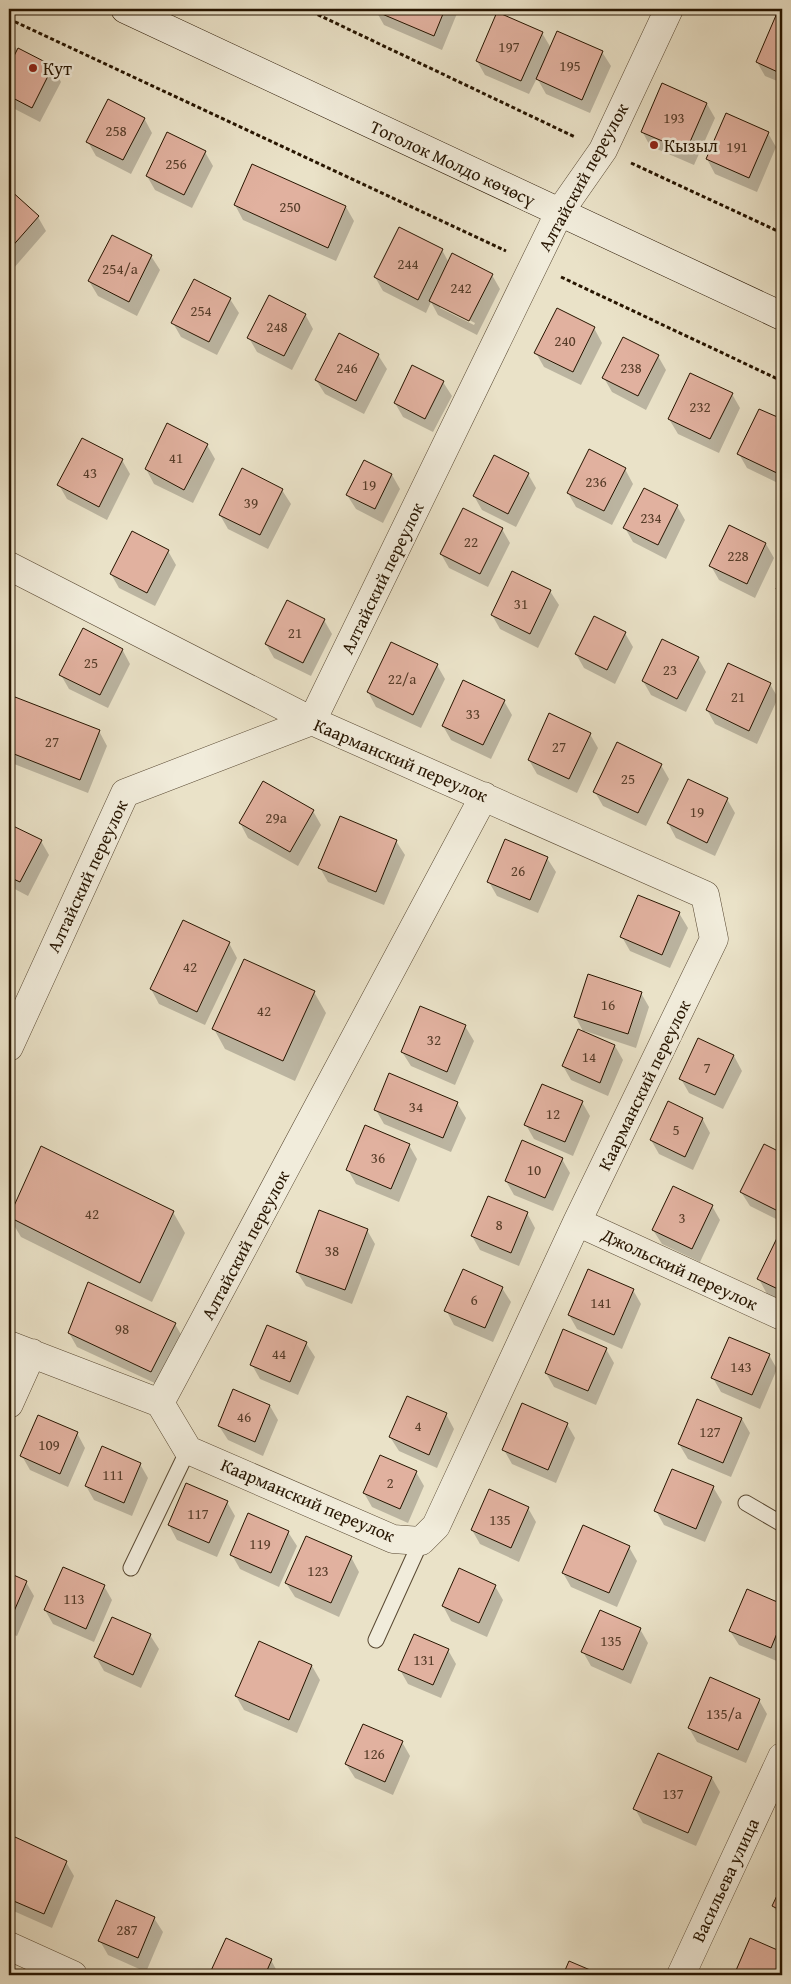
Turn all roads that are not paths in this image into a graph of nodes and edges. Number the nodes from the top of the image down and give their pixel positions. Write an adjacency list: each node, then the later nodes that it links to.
1 (125, 9): 3 (street, Тоголок Молдо көчөсү)
2 (669, 9): 3 (street, Алтайский переулок)
3 (559, 213): 4 (street, Тоголок Молдо көчөсү); 6 (street, Алтайский переулок)
4 (782, 316)
5 (9, 566): 6 (street, Каарманский переулок)
6 (312, 721): 7 (street, Каарманский переулок); 8 (street, Алтайский переулок)
7 (484, 796): 9 (street, Каарманский переулок); 12 (street, Алтайский переулок)
8 (9, 1047)
9 (577, 1222): 10 (street, Джольский переулок); 17 (street, Каарманский переулок)
10 (782, 1316)
11 (20, 1349): 12 (street); 13 (street)
12 (160, 1403): 14 (street)
13 (9, 1404)
14 (188, 1450): 17 (street, Каарманский переулок); 18 (lane)
15 (746, 1503): 16 (lane)
16 (782, 1524)
17 (421, 1542): 19 (lane)
18 (131, 1568)
19 (376, 1640)
20 (782, 1757): 23 (street, Васильева улица)
21 (9, 1946): 22 (street)
22 (73, 1975)
23 (681, 1975)

